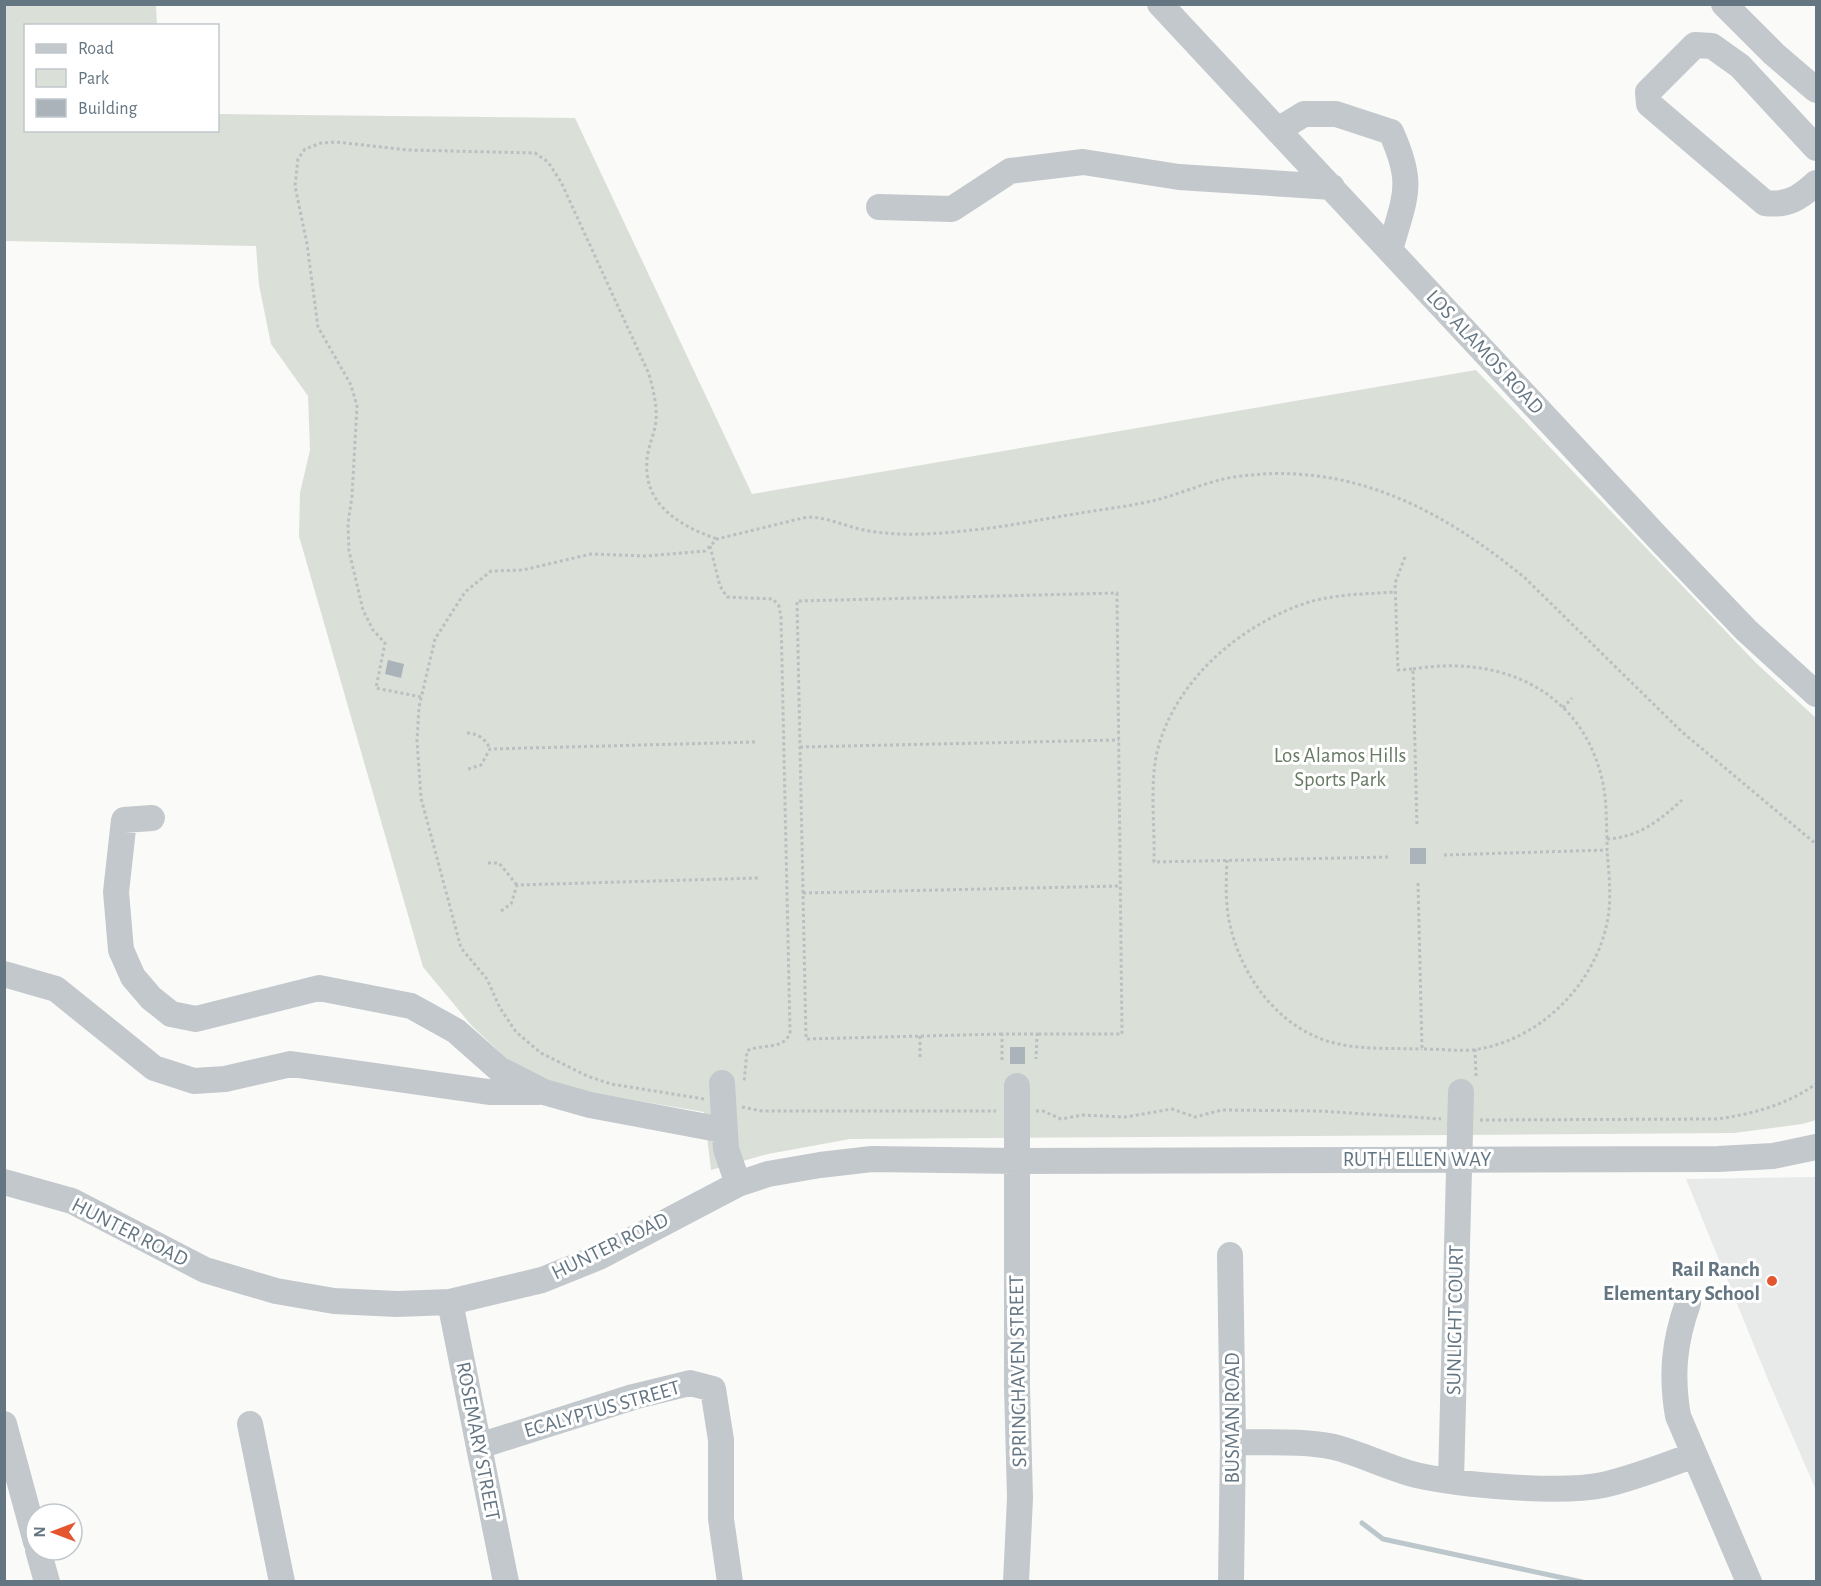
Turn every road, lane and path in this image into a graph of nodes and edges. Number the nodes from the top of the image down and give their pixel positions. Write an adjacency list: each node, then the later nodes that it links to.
1 (1160, 4): 4 (street, LOS ALAMOS ROAD)
2 (1733, 7): 3 (street)
3 (1816, 90)
4 (1278, 130): 7 (street, LOS ALAMOS ROAD); 9 (street)
5 (1816, 148): 6 (street)
6 (1816, 183)
7 (1332, 188): 8 (street); 9 (street, LOS ALAMOS ROAD)
8 (879, 207)
9 (1390, 250): 15 (street, LOS ALAMOS ROAD)
10 (717, 539): 11 (path); 16 (path); 29 (path)
11 (710, 546): 16 (path); 48 (path)
12 (1405, 557): 13 (path)
13 (1395, 592): 14 (path); 33 (path)
14 (1413, 669): 18 (path); 27 (path)
15 (1816, 693)
16 (421, 697): 55 (path)
17 (1572, 698): 18 (path)
18 (1562, 708): 28 (path)
19 (467, 733): 23 (path)
20 (1119, 740): 22 (path); 22 (path); 38 (path)
21 (756, 742): 23 (path)
22 (800, 747): 39 (path)
23 (490, 749): 24 (path)
24 (468, 769)
25 (1682, 800): 28 (path)
26 (152, 818): 53 (street)
27 (1417, 827)
28 (1607, 839): 30 (path)
29 (1816, 844)
30 (1607, 850): 31 (path); 46 (path)
31 (1444, 855)
32 (1388, 857): 33 (path)
33 (1227, 860): 45 (path)
34 (488, 863): 37 (path)
35 (758, 878): 37 (path)
36 (1418, 883): 45 (path)
37 (517, 885): 40 (path)
38 (1120, 886): 39 (path); 43 (path)
39 (803, 893): 44 (path)
40 (501, 911)
41 (4, 974): 53 (street)
42 (1002, 1034): 43 (path); 44 (path); 50 (path)
43 (1036, 1034): 47 (path)
44 (920, 1036): 49 (path)
45 (1422, 1049): 46 (path)
46 (1475, 1049): 51 (path)
47 (1036, 1059)
48 (745, 1060)
49 (920, 1060)
50 (1002, 1060)
51 (1476, 1069)
52 (1816, 1084): 57 (path)
53 (544, 1092): 58 (street)
54 (1461, 1092): 57 (street, SUNLIGHT COURT)
55 (722, 1093): 56 (path); 58 (street)
56 (1017, 1098): 57 (path); 61 (street, SPRINGHAVEN STREET)
57 (1460, 1120): 60 (street, SUNLIGHT COURT)
58 (723, 1130): 63 (street)
59 (1816, 1147): 60 (street, RUTH ELLEN WAY)
60 (1459, 1159): 61 (street, RUTH ELLEN WAY); 73 (street, SUNLIGHT COURT)
61 (1016, 1161): 63 (street, HUNTER ROAD); 80 (street, SPRINGHAVEN STREET)
62 (4, 1182): 65 (street, HUNTER ROAD)
63 (738, 1184): 65 (street, HUNTER ROAD)
64 (1230, 1255): 69 (street, BUSMAN ROAD)
65 (450, 1302): 70 (street, ROSEMARY STREET)
66 (1688, 1303): 71 (street)
67 (4, 1424): 72 (street)
68 (250, 1424): 77 (street)
69 (1233, 1442): 73 (street); 81 (street, BUSMAN ROAD)
70 (479, 1446): 78 (street, ROSEMARY STREET); 79 (street, ECALYPTUS STREET)
71 (1694, 1455): 73 (street); 82 (street)
72 (11, 1475): 74 (street)
73 (1451, 1481)
74 (24, 1510)
75 (41, 1562): 76 (street)
76 (47, 1581)
77 (282, 1581)
78 (506, 1581)
79 (730, 1581)
80 (1016, 1581)
81 (1231, 1581)
82 (1749, 1581)

